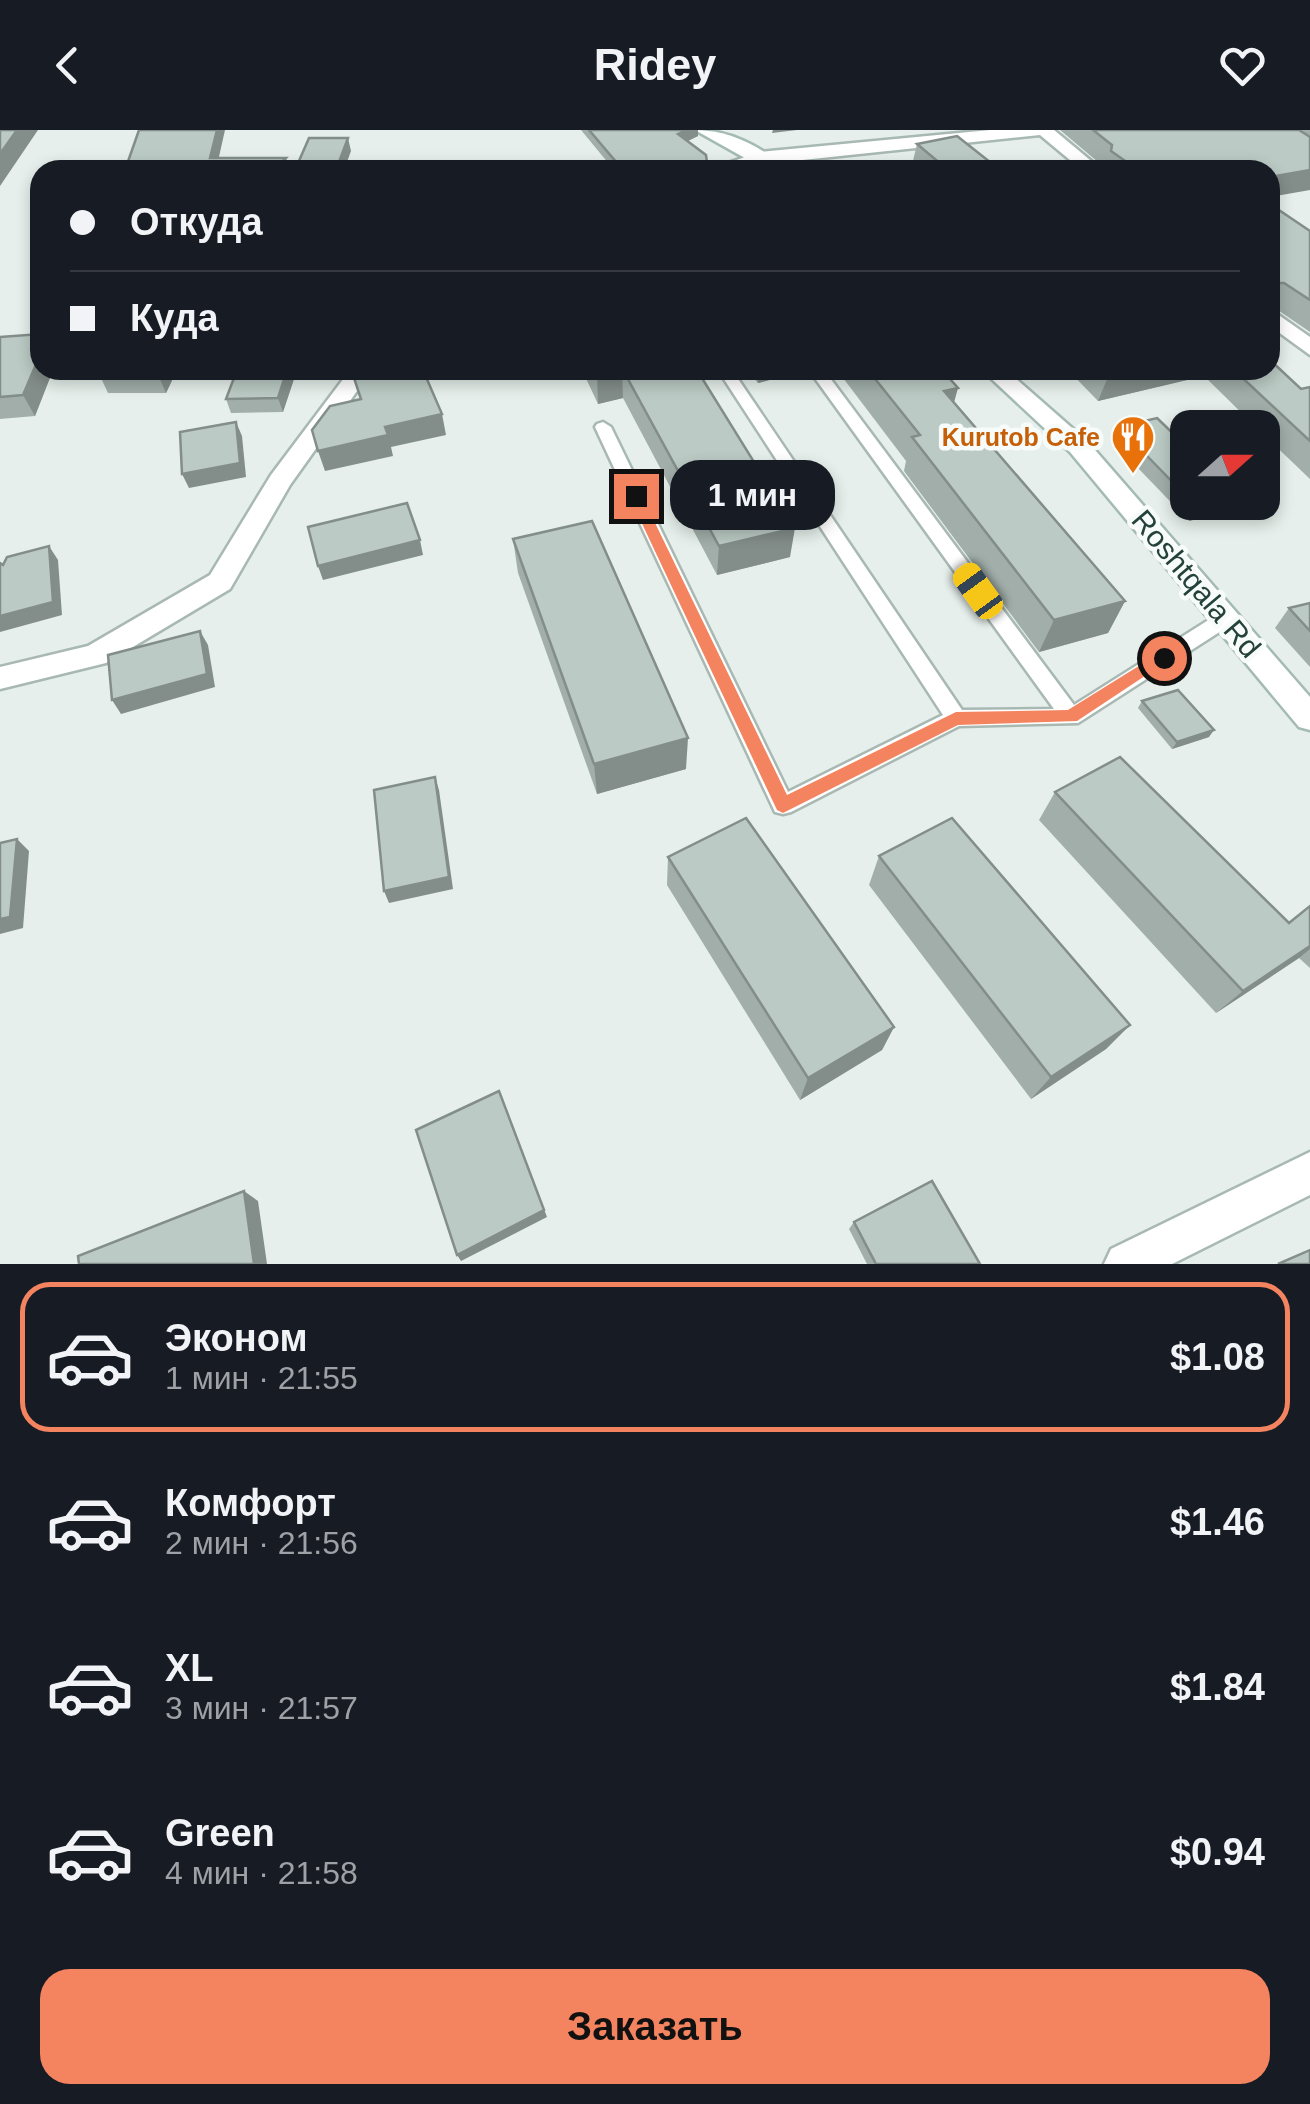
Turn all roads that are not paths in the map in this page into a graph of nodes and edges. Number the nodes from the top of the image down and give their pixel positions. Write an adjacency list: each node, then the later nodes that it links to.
1 (703, 130): 3 (street)
2 (1043, 130): 3 (street); 6 (street)
3 (760, 156): 4 (street); 5 (street)
4 (747, 160)
5 (765, 160)
6 (1080, 160)
7 (1280, 323): 8 (street)
8 (1310, 348)
9 (353, 380): 15 (street)
10 (732, 380): 17 (lane)
11 (823, 380): 16 (lane)
12 (1004, 380): 14 (street, Roshtqala Rd)
13 (603, 427): 17 (lane)
14 (1225, 619): 16 (lane); 18 (street, Roshtqala Rd)
15 (0, 678)
16 (1071, 717): 17 (lane)
17 (956, 718)
18 (1310, 718)
19 (1310, 1173): 20 (street)
20 (1126, 1264)

